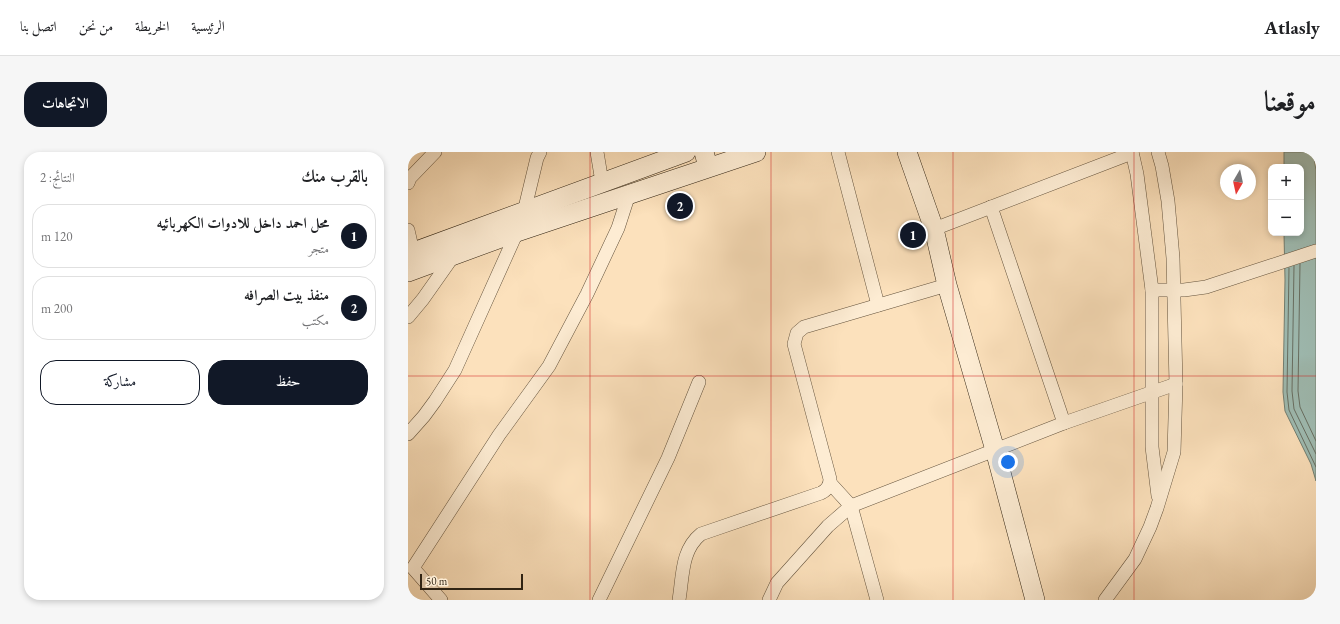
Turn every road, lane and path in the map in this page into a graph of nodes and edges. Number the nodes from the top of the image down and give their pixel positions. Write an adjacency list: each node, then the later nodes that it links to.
1 (435, 152): 12 (street)
2 (540, 152): 15 (street)
3 (596, 152): 11 (street)
4 (686, 152): 11 (main road)
5 (756, 152): 10 (main road)
6 (838, 152): 26 (street)
7 (907, 152): 16 (main road)
8 (1132, 152): 14 (street); 24 (street)
9 (1158, 152): 25 (street)
10 (706, 160): 13 (main road)
11 (602, 182): 15 (main road)
12 (408, 183)
13 (628, 194): 18 (main road); 37 (street)
14 (992, 207): 16 (street); 31 (street)
15 (524, 212): 20 (main road)
16 (934, 229): 23 (main road)
17 (408, 230): 20 (street)
18 (517, 232): 21 (main road); 32 (street)
19 (1316, 251): 25 (street)
20 (410, 253)
21 (454, 255): 22 (main road); 27 (street)
22 (408, 272)
23 (947, 285): 26 (street); 33 (main road)
24 (1152, 290): 25 (street); 30 (street)
25 (1174, 290): 29 (street)
26 (878, 305): 34 (street)
27 (408, 317)
28 (699, 382): 39 (street)
29 (1176, 384): 30 (street); 35 (street)
30 (1152, 393): 31 (street); 35 (street)
31 (1064, 423): 33 (street)
32 (408, 434)
33 (995, 450): 36 (street); 43 (main road)
34 (830, 483): 36 (street); 40 (street)
35 (1159, 501): 44 (street)
36 (851, 506): 41 (street); 42 (street)
37 (410, 566): 38 (street)
38 (441, 600)
39 (599, 600)
40 (679, 600)
41 (769, 600)
42 (877, 600)
43 (1035, 600)
44 (1105, 600)

